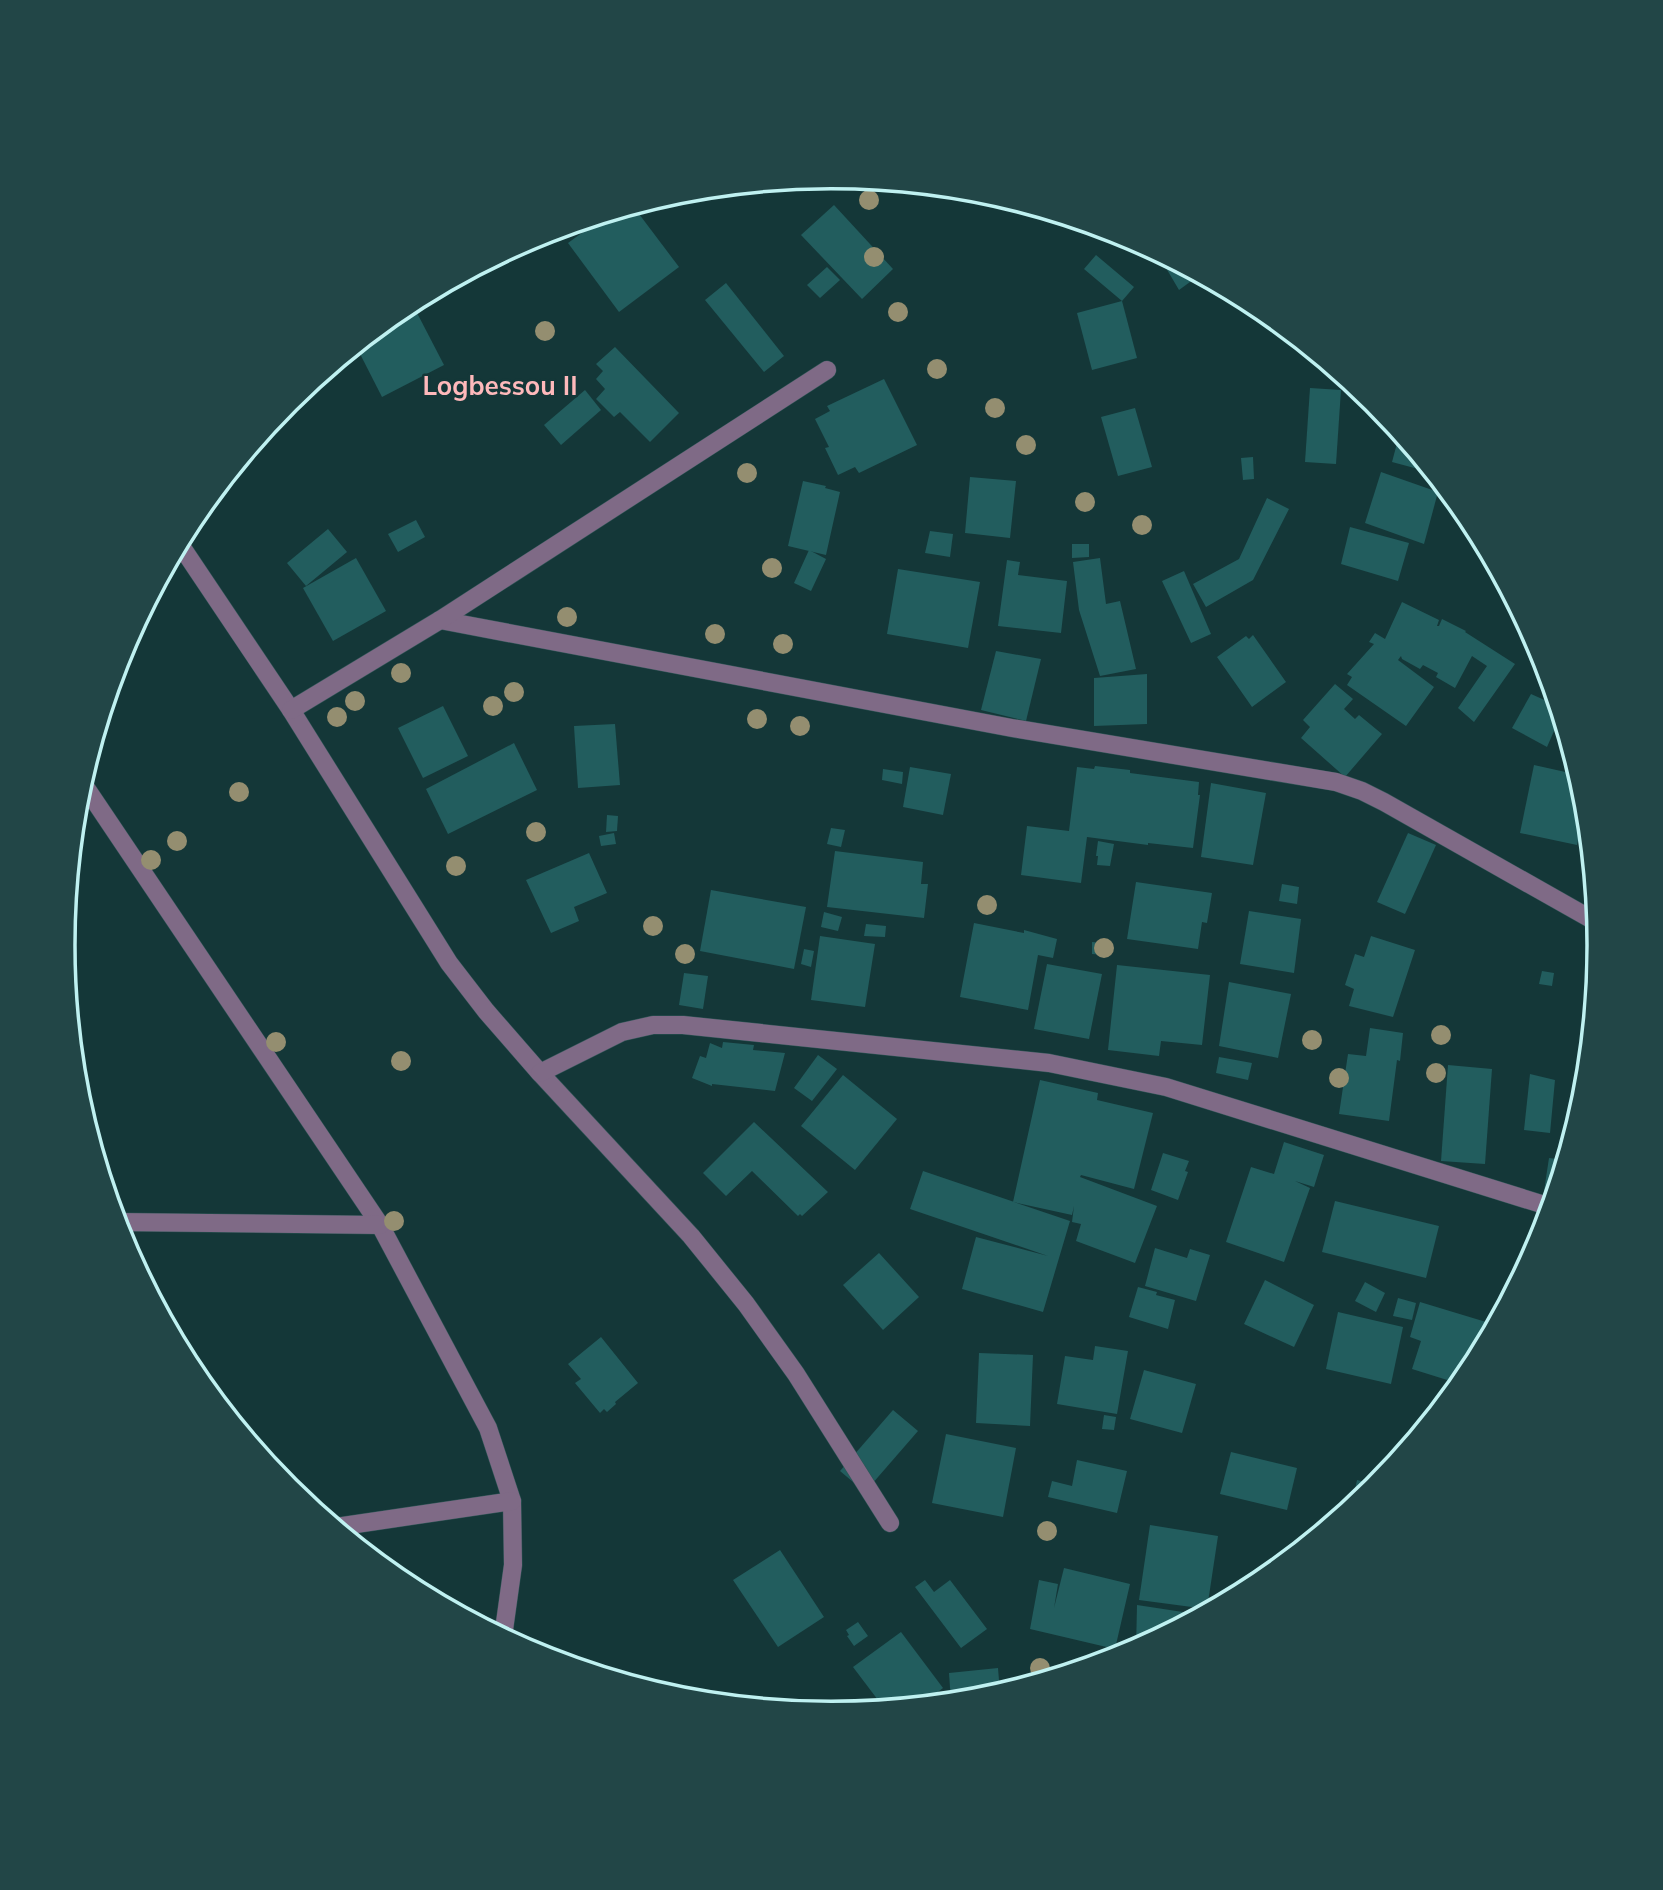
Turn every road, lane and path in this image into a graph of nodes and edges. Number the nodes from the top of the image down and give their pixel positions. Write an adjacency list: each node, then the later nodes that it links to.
1 (827, 370): 3 (street)
2 (186, 553): 4 (street)
3 (440, 620): 4 (street); 6 (street)
4 (291, 710): 7 (street)
5 (91, 795): 10 (street)
6 (1587, 917)
7 (540, 1073): 8 (street); 12 (street)
8 (1542, 1204)
9 (128, 1222): 10 (street)
10 (380, 1225): 11 (street)
11 (512, 1501): 13 (street); 14 (street)
12 (890, 1523)
13 (347, 1525)
14 (504, 1626)

